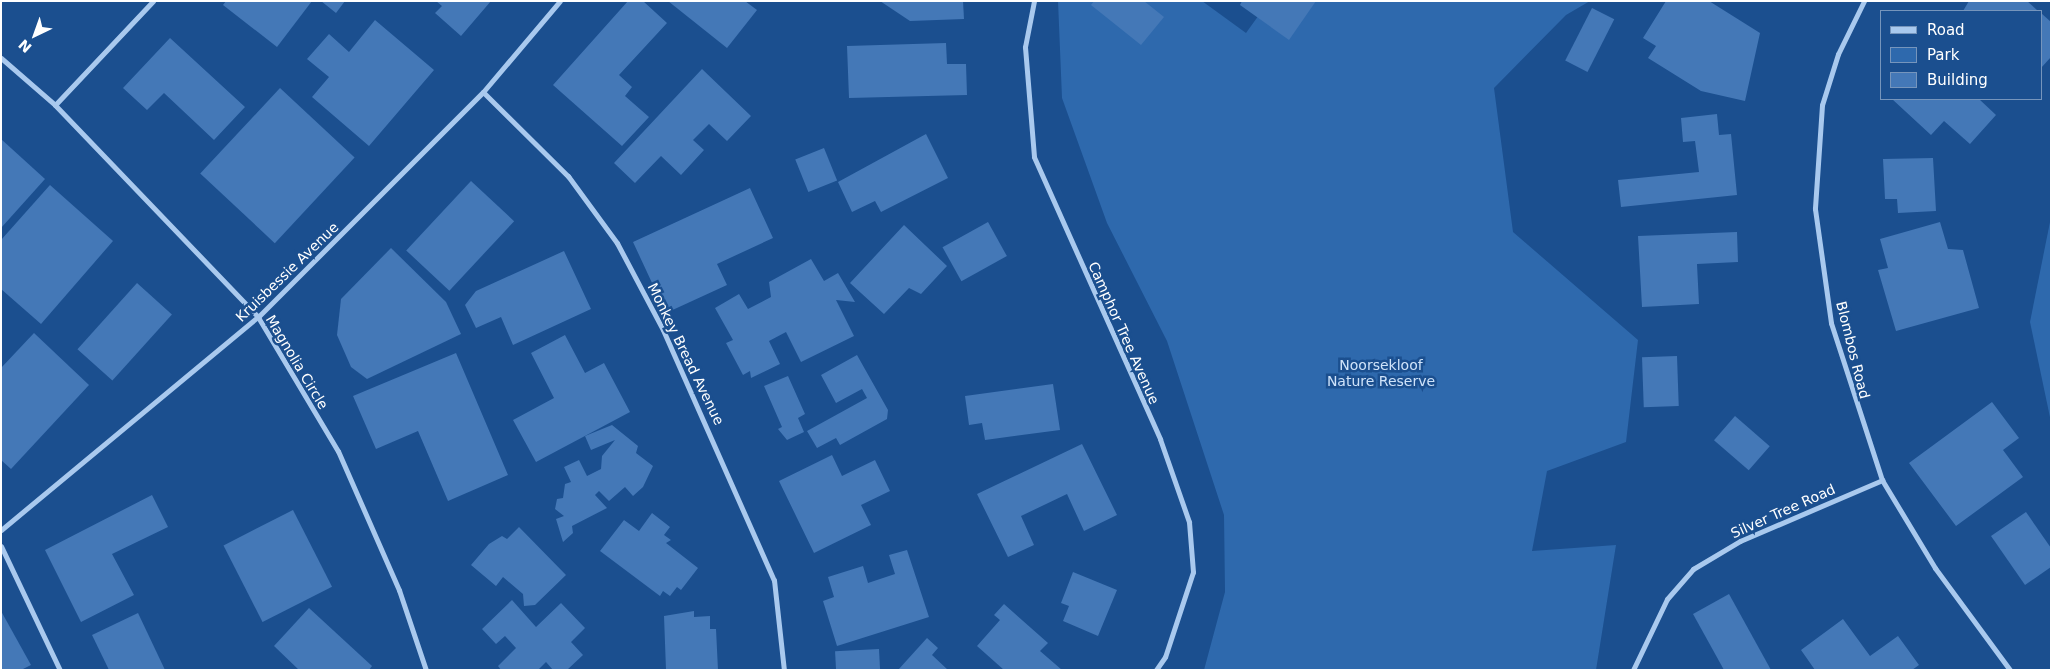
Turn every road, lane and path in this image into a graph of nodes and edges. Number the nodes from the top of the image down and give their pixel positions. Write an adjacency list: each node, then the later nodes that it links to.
1 (153, 1): 7 (street)
2 (560, 1): 6 (street, Kruisbessie Avenue)
3 (1034, 1): 15 (street, Camphor Tree Avenue)
4 (1864, 1): 9 (street, Blombos Road)
5 (1, 58): 7 (street, Magnolia Circle)
6 (484, 92): 8 (street, Kruisbessie Avenue); 14 (street, Monkey Bread Avenue)
7 (55, 105): 8 (street, Magnolia Circle)
8 (258, 318): 10 (street, Kruisbessie Avenue); 13 (street, Magnolia Circle)
9 (1882, 480): 16 (street, Silver Tree Road); 17 (street, Blombos Road)
10 (1, 530)
11 (1, 546): 12 (street)
12 (60, 670)
13 (426, 670)
14 (784, 670)
15 (1156, 670)
16 (1633, 670)
17 (2010, 670)

